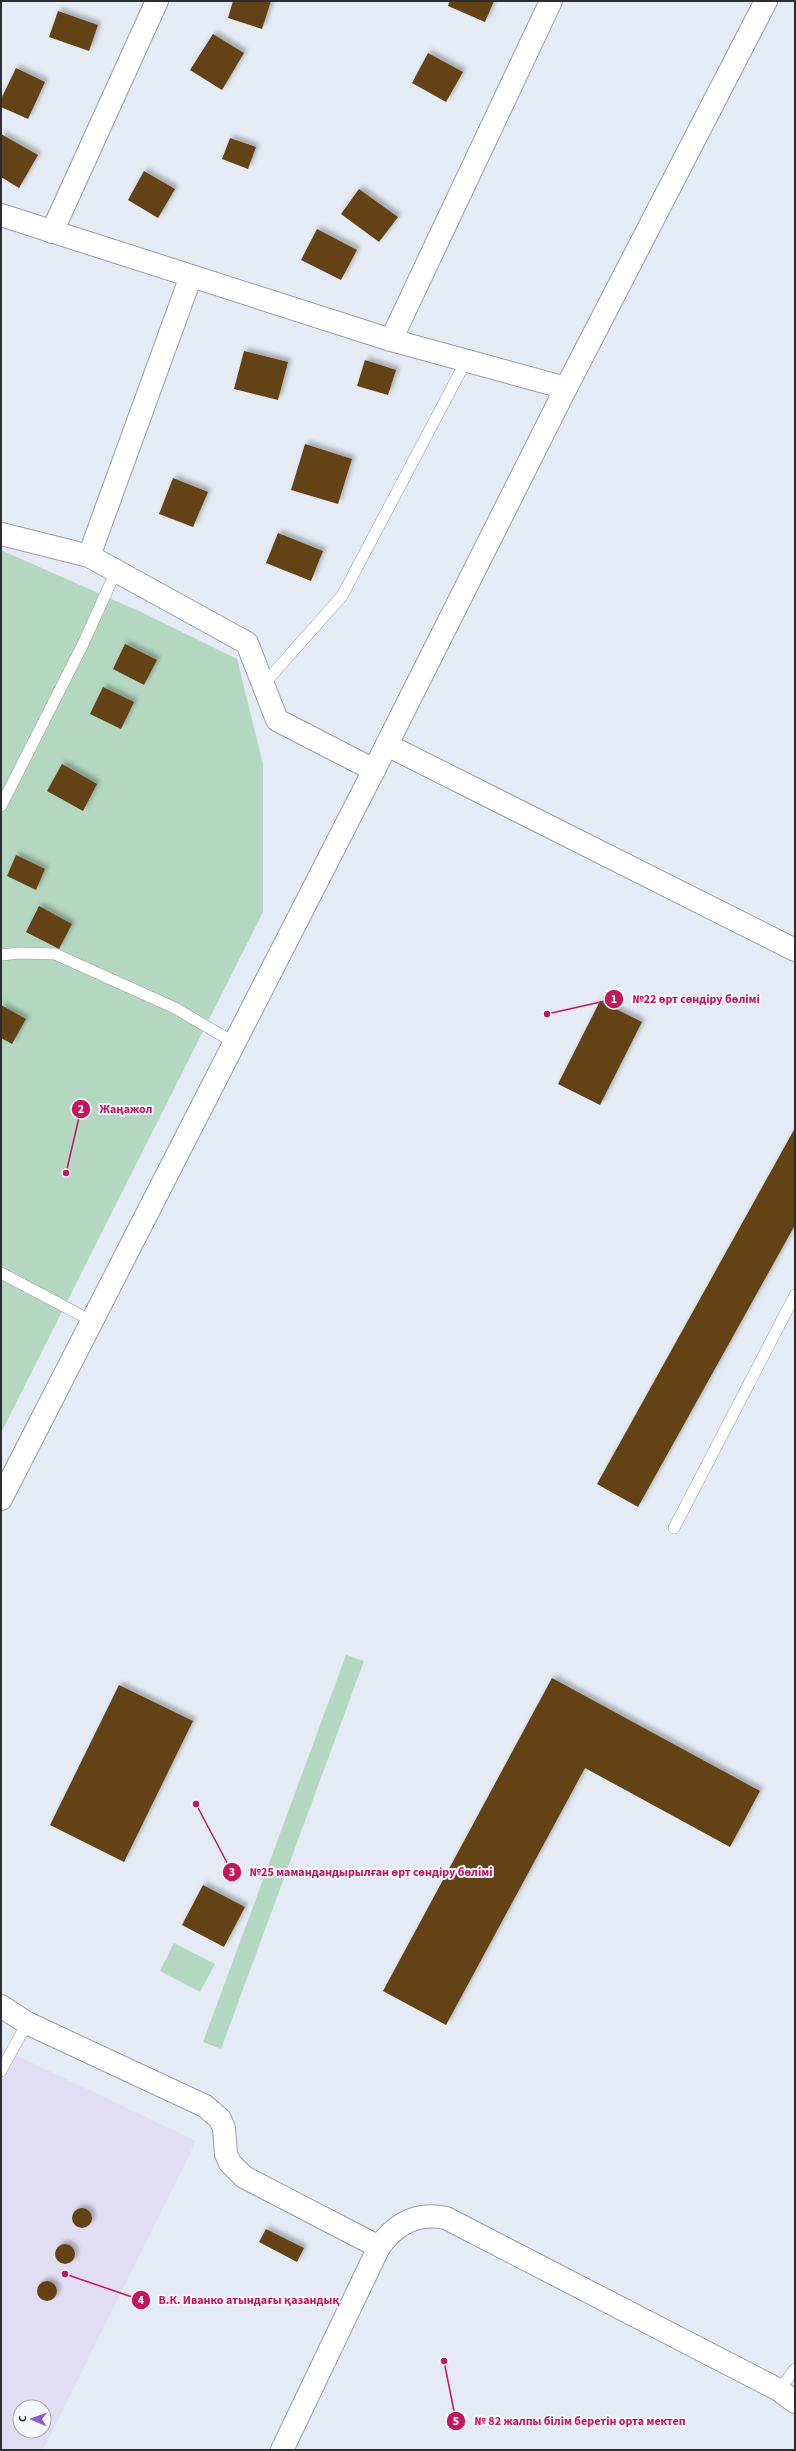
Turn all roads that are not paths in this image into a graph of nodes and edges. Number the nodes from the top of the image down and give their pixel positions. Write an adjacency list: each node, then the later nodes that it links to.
1 (157, 1): 5 (street)
2 (551, 1): 7 (street)
3 (766, 1): 9 (street)
4 (1, 215): 5 (street)
5 (52, 232): 6 (street)
6 (191, 276): 7 (street); 11 (street)
7 (390, 340): 8 (street)
8 (466, 361): 9 (street); 13 (lane)
9 (566, 388): 14 (street)
10 (1, 534): 11 (street)
11 (90, 556): 12 (street)
12 (117, 569): 13 (street); 16 (lane)
13 (263, 686): 15 (street)
14 (387, 745): 15 (street); 17 (street)
15 (374, 770): 19 (street)
16 (1, 806)
17 (795, 950)
18 (1, 955): 19 (lane)
19 (233, 1042): 22 (street)
20 (1, 1273): 22 (lane)
21 (795, 1295): 24 (lane)
22 (92, 1321): 23 (street)
23 (1, 1499)
24 (674, 1528)
25 (1, 2006): 26 (street)
26 (27, 2023): 27 (lane); 28 (street)
27 (1, 2071)
28 (379, 2247): 30 (street); 31 (street)
29 (795, 2369): 30 (lane)
30 (787, 2396)
31 (282, 2450)

